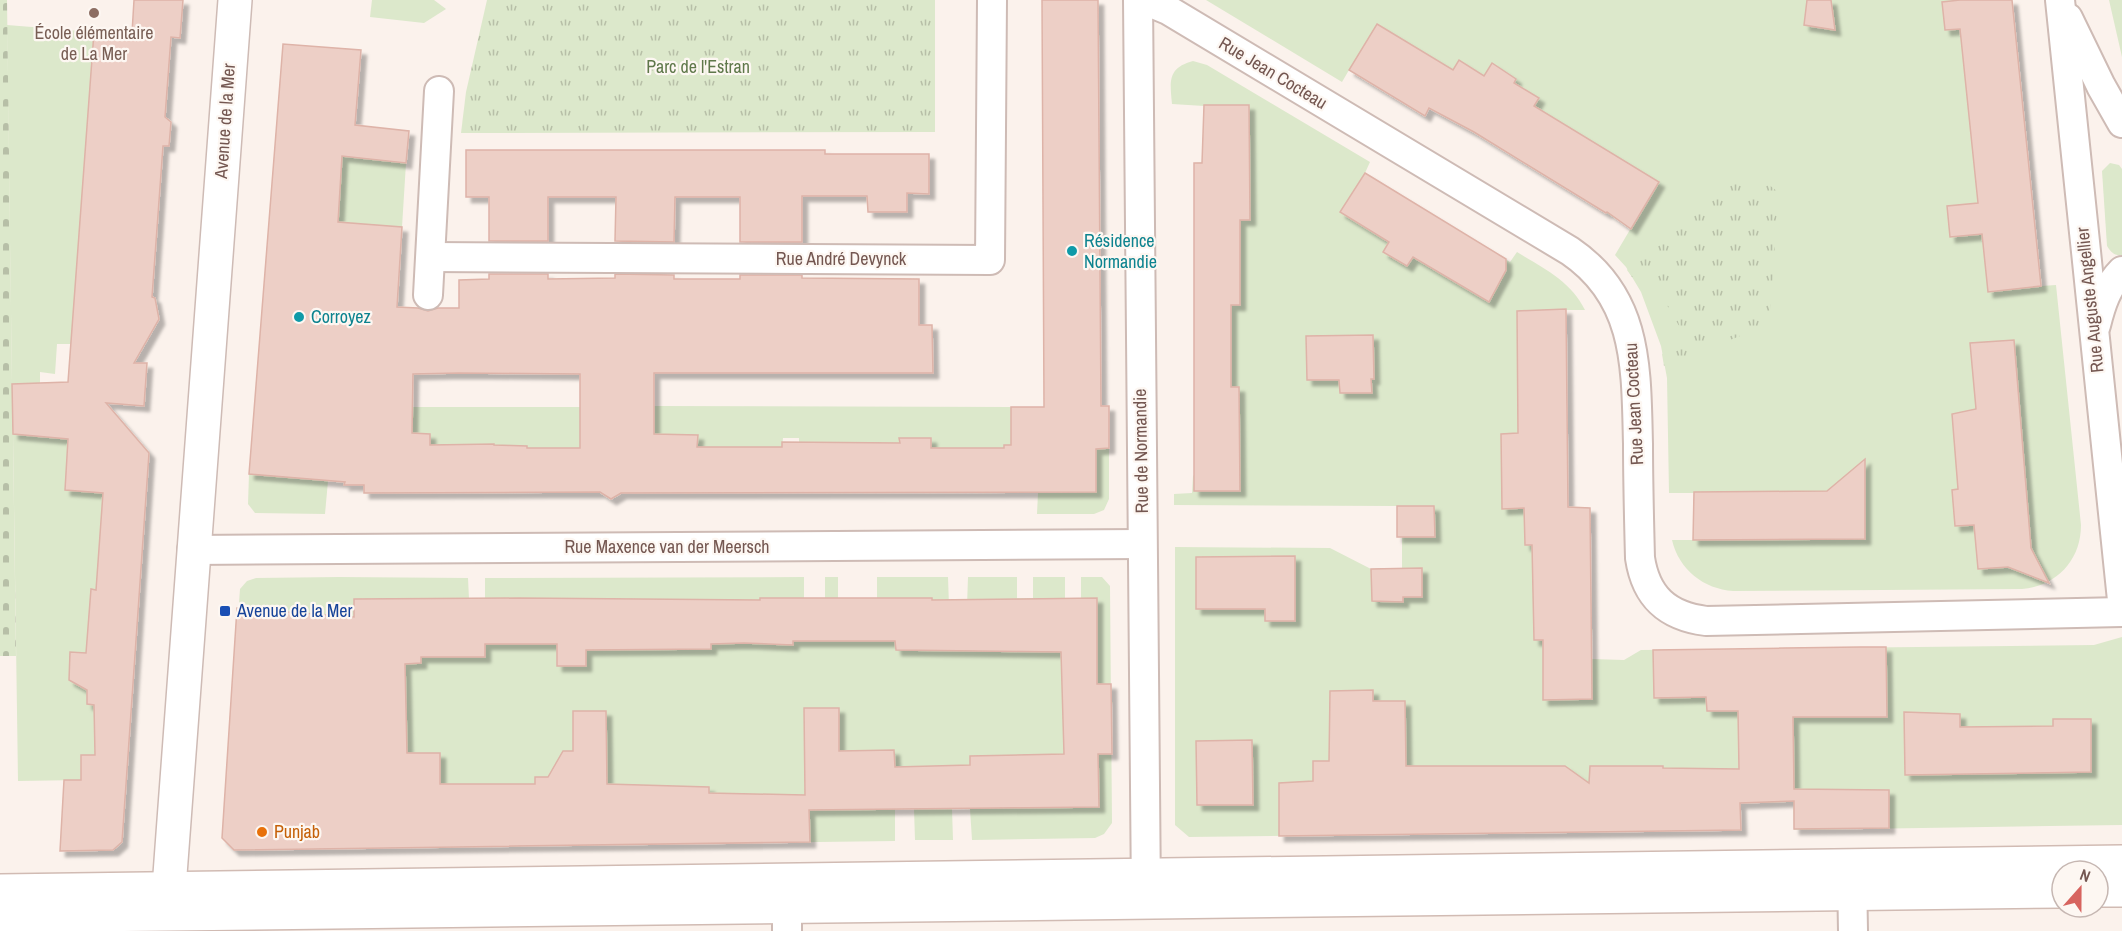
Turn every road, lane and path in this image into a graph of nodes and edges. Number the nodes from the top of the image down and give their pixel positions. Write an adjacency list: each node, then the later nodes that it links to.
1 (235, 0): 13 (main road, Avenue de la Mer)
2 (992, 0): 8 (street, Rue André Devynck)
3 (1138, 0): 12 (street, Rue de Normandie)
4 (1144, 0): 15 (street, Rue Jean Cocteau)
5 (2060, 0): 7 (street); 11 (street, Rue Auguste Angellier)
6 (439, 91): 8 (street)
7 (2122, 123)
8 (430, 257): 10 (street)
9 (2122, 271): 11 (street)
10 (429, 295)
11 (2094, 336): 14 (street, Rue Auguste Angellier)
12 (1142, 544): 13 (street, Rue Maxence van der Meersch); 18 (street, Rue de Normandie)
13 (192, 550): 22 (main road, Avenue de la Mer)
14 (2122, 600)
15 (2122, 612)
16 (2122, 862): 17 (main road)
17 (1852, 879): 18 (main road); 19 (main road); 24 (street)
18 (1145, 888): 21 (main road)
19 (2050, 890)
20 (0, 891): 22 (main road)
21 (787, 906): 22 (main road)
22 (167, 911): 23 (main road)
23 (0, 916)
24 (1853, 931)

